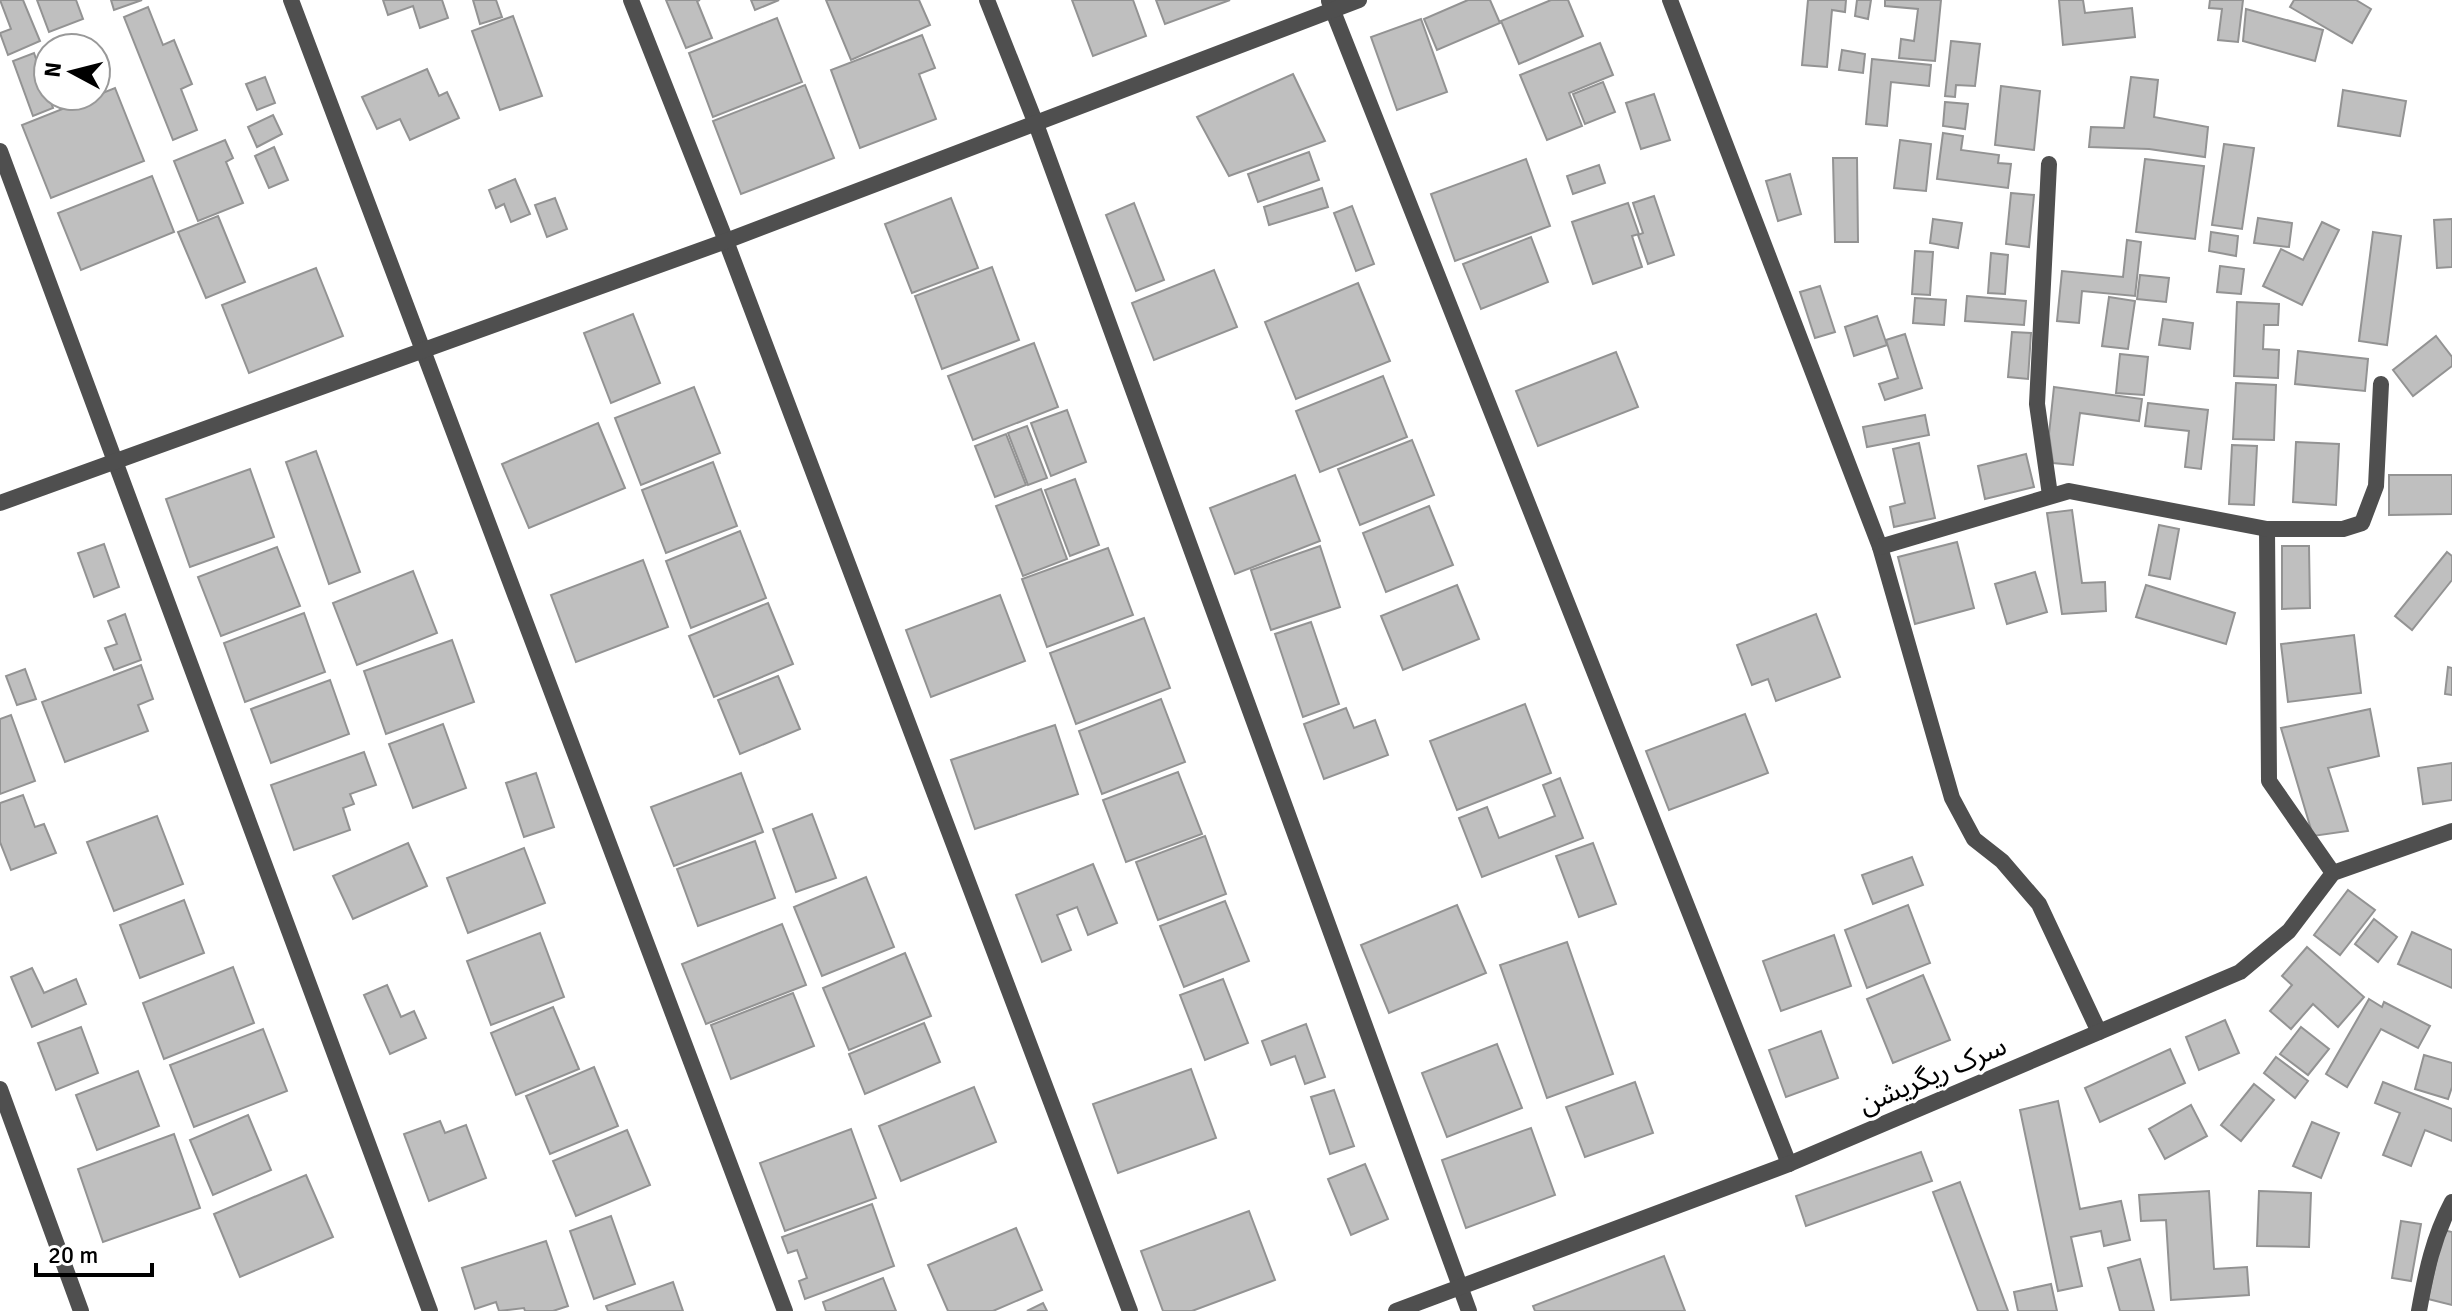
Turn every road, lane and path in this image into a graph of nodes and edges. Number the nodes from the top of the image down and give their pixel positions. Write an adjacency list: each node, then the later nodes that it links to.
1 (291, 0): 11 (street)
2 (631, 0): 10 (street)
3 (987, 0): 7 (street)
4 (1359, 0): 6 (street)
5 (1670, 0): 17 (street)
6 (1331, 5): 7 (street); 22 (street)
7 (1036, 124): 10 (street); 24 (street)
8 (0, 151): 13 (street)
9 (2049, 164): 14 (street)
10 (726, 241): 11 (street); 28 (street)
11 (423, 349): 13 (street); 27 (street)
12 (2381, 384): 16 (street)
13 (116, 459): 15 (street); 26 (street)
14 (2050, 495): 16 (street); 17 (street)
15 (0, 503)
16 (2267, 529): 19 (street)
17 (1880, 547): 20 (street)
18 (2452, 831): 19 (street)
19 (2333, 873): 20 (street, سرک ریگریشن)
20 (2099, 1032): 22 (street, سرک ریگریشن)
21 (0, 1089): 25 (street)
22 (1789, 1164): 24 (street, سرک ریگریشن)
23 (2452, 1202): 31 (street)
24 (1460, 1288): 29 (street, سرک ریگریشن); 30 (street)
25 (81, 1311)
26 (430, 1311)
27 (785, 1311)
28 (1130, 1311)
29 (1396, 1311)
30 (1469, 1311)
31 (2419, 1311)

